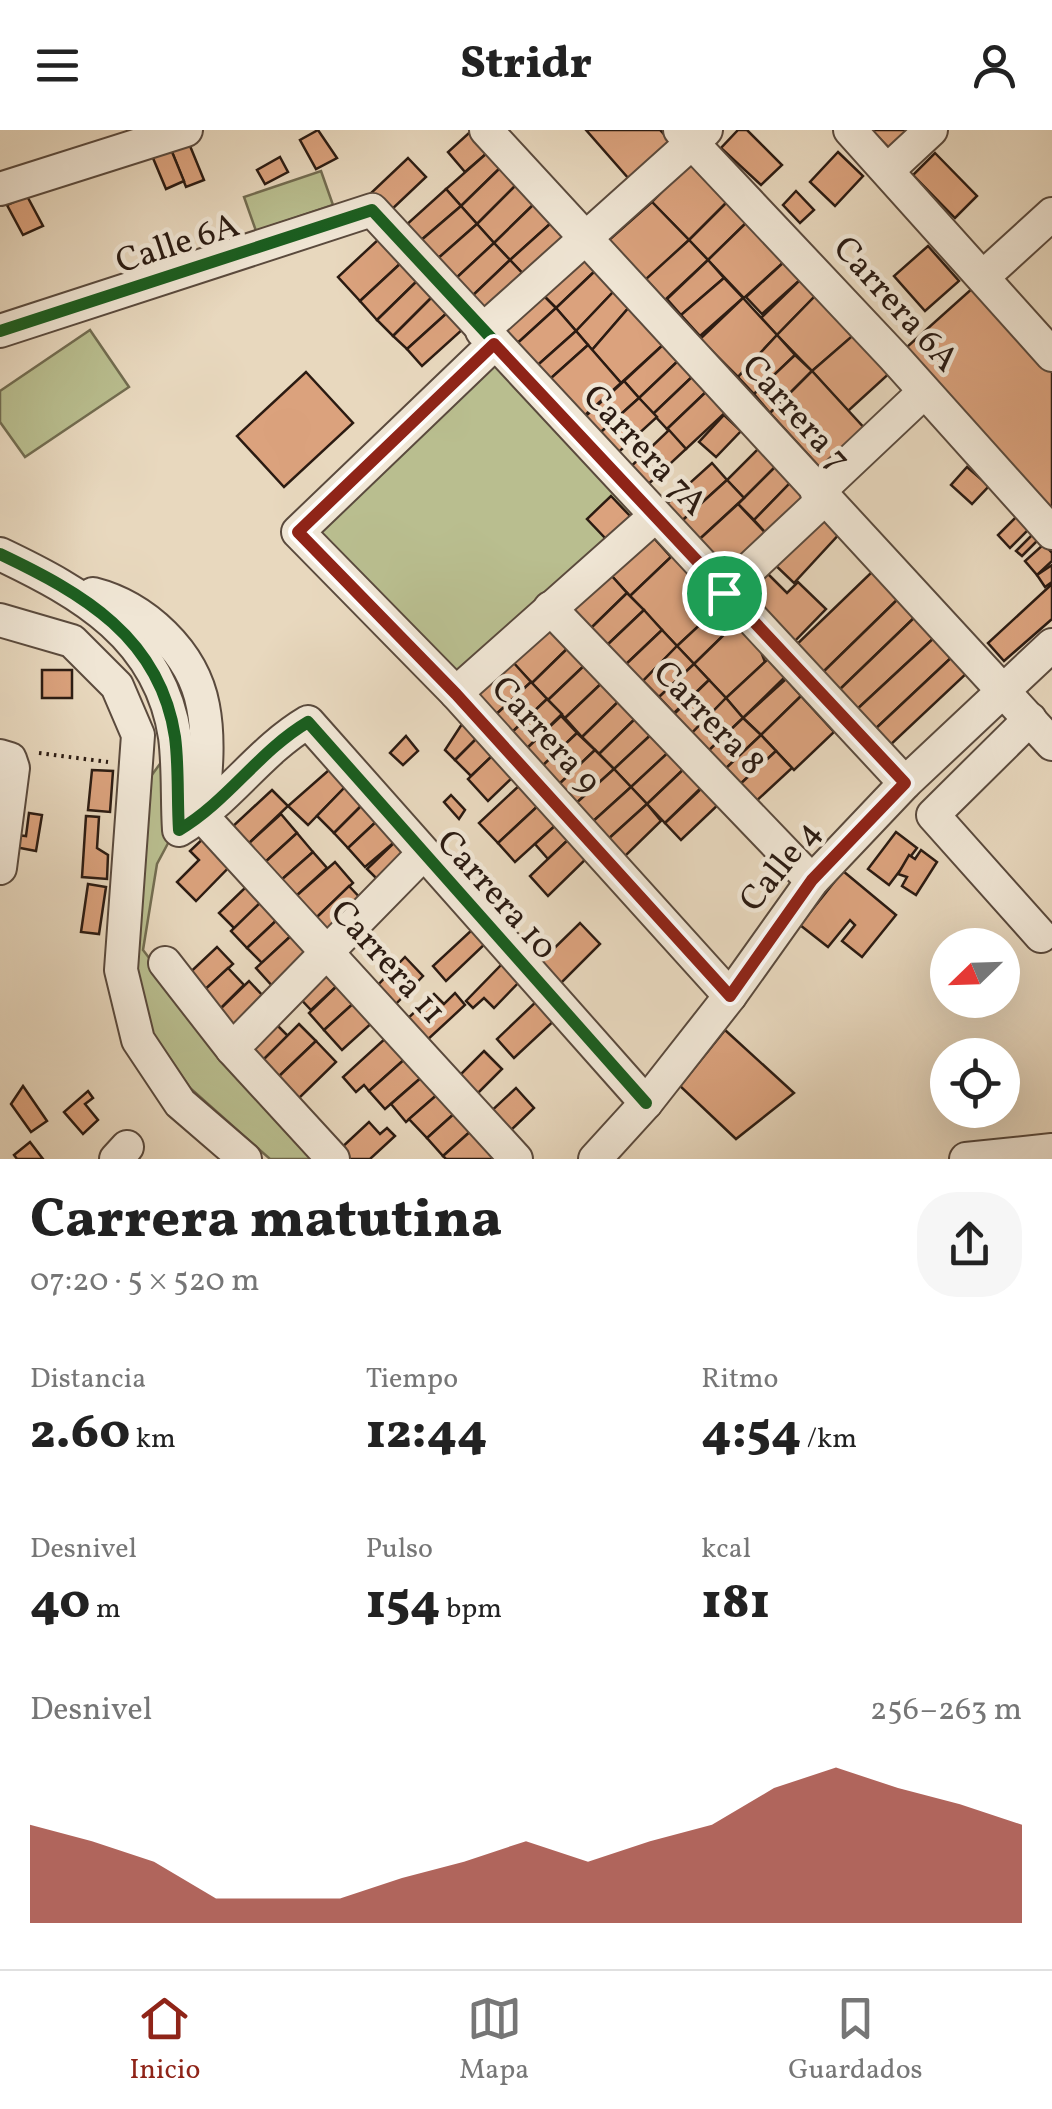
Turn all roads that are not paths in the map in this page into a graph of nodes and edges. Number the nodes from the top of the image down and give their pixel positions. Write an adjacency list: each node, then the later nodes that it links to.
1 (186, 130): 7 (street)
2 (486, 130): 10 (street, Carrera 7)
3 (850, 130): 6 (street)
4 (931, 130): 6 (street)
5 (693, 134): 10 (street); 15 (street, Carrera 6A)
6 (888, 170): 11 (street)
7 (0, 189)
8 (372, 210): 12 (street, Calle 6A); 13 (street, Carrera 7A)
9 (1052, 214): 11 (street)
10 (584, 236): 13 (street); 16 (street, Carrera 7)
11 (983, 277): 14 (street)
12 (0, 331)
13 (488, 337): 17 (street, Carrera 7A); 26 (street, Carrera 9)
14 (1052, 355)
15 (924, 392): 16 (street); 18 (street, Carrera 6A)
16 (820, 497): 21 (street); 25 (street, Carrera 7)
17 (654, 517): 21 (street, Carrera 7A); 22 (street)
18 (1052, 533)
19 (0, 554): 20 (street)
20 (74, 589): 28 (street); 33 (street)
21 (724, 593): 32 (street, Carrera 7A)
22 (550, 608): 26 (street); 36 (street, Carrera 8)
23 (0, 620): 31 (street)
24 (1052, 646): 25 (street, Calle 4)
25 (1004, 688): 27 (street, Carrera 7); 32 (street, Calle 4)
26 (456, 694): 40 (street, Carrera 9)
27 (1030, 719): 29 (street, Carrera 7); 37 (street)
28 (174, 735): 31 (street); 33 (street)
29 (1052, 744)
30 (4, 757): 35 (street)
31 (138, 774): 44 (street)
32 (905, 783): 36 (street, Calle 4)
33 (202, 816): 34 (street, Carrera 10); 38 (street, Carrera 11)
34 (422, 854): 38 (street); 42 (street, Carrera 10)
35 (0, 868)
36 (812, 880): 40 (street, Calle 4)
37 (1041, 936)
38 (327, 953): 41 (street); 46 (street, Carrera 11)
39 (165, 962): 41 (street)
40 (730, 996): 42 (street, Calle 4)
41 (232, 1049): 45 (street)
42 (646, 1103): 47 (street, Calle 4)
43 (1052, 1150): 48 (street)
44 (245, 1159)
45 (333, 1159)
46 (516, 1159)
47 (595, 1159)
48 (966, 1159)

